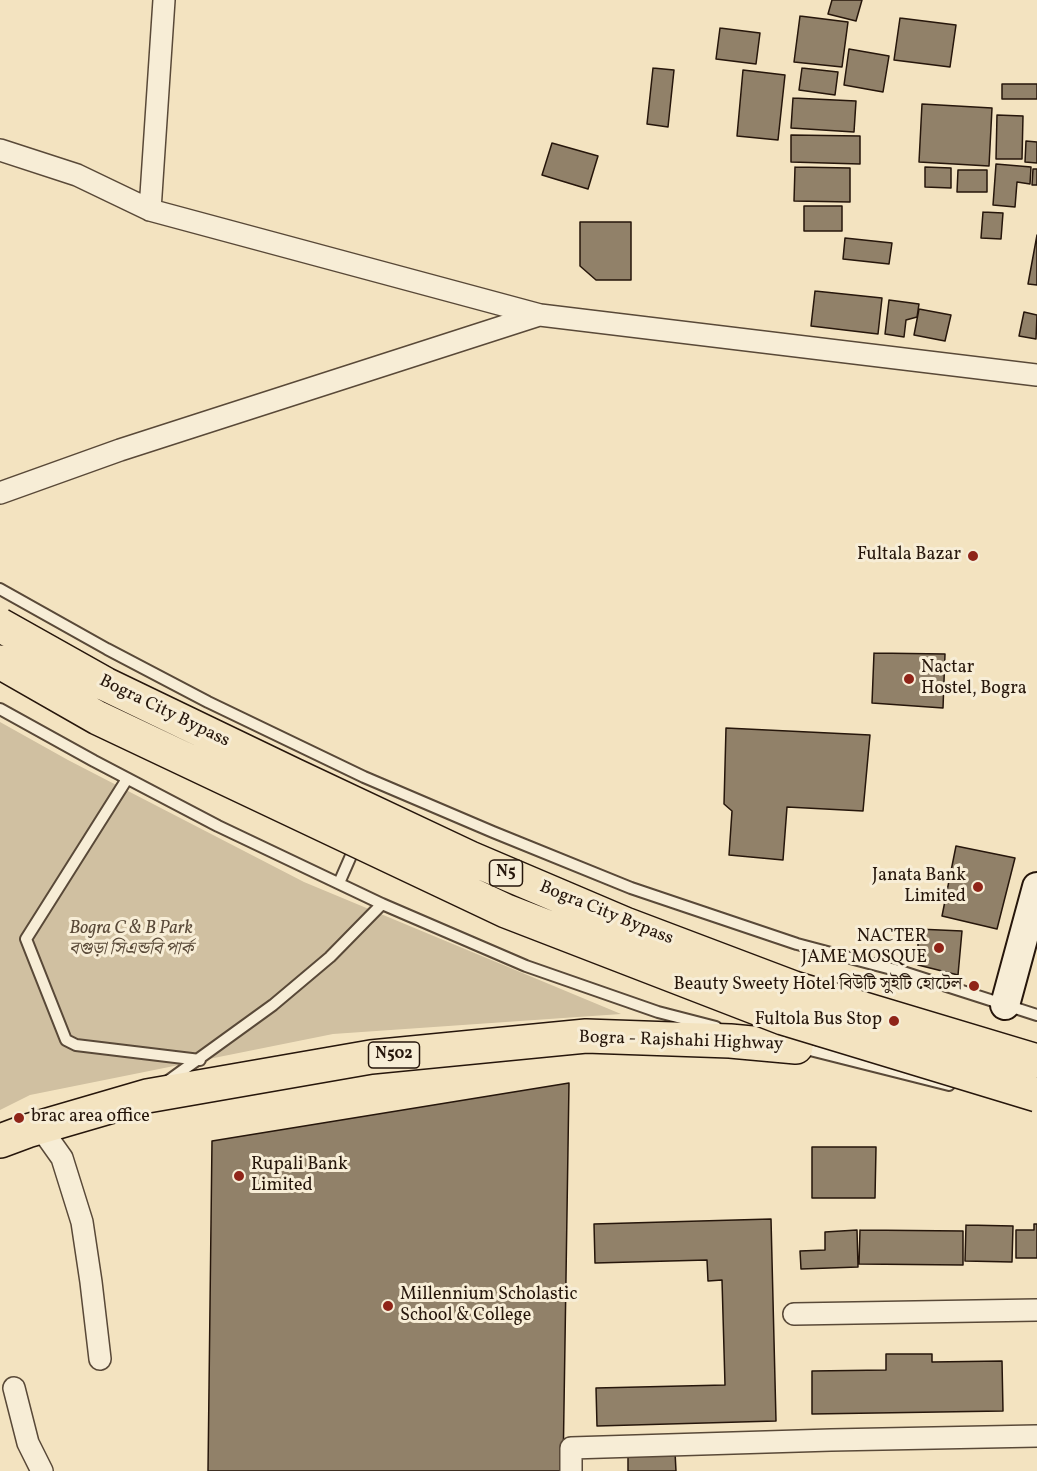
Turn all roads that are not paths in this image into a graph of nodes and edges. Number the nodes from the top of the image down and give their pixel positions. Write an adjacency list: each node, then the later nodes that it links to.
1 (164, 0): 3 (street)
2 (0, 150): 3 (street)
3 (150, 210): 4 (street)
4 (540, 315): 5 (street); 6 (street)
5 (1037, 375)
6 (0, 493)
7 (0, 589): 12 (lane)
8 (0, 625): 22 (highway, Bogra City Bypass / N5, bridge)
9 (0, 662): 24 (highway, Bogra City Bypass / N5, bridge)
10 (0, 709): 11 (lane)
11 (127, 779): 15 (lane); 21 (lane)
12 (382, 784): 13 (lane); 18 (lane)
13 (368, 818)
14 (363, 828): 15 (lane)
15 (339, 883): 17 (lane)
16 (1037, 887): 18 (main road)
17 (382, 904): 20 (lane); 21 (lane)
18 (1005, 1005): 19 (lane)
19 (1037, 1015)
20 (796, 1047): 23 (lane); 25 (highway, Bogra - Rajshahi Highway / N502)
21 (200, 1060): 25 (lane)
22 (1037, 1061)
23 (964, 1089)
24 (1037, 1095)
25 (147, 1096): 26 (highway, Bogra - Rajshahi Highway / N502)
26 (40, 1127): 27 (highway, Bogra - Rajshahi Highway / N502); 30 (street)
27 (0, 1141)
28 (1037, 1310): 29 (street)
29 (794, 1314)
30 (99, 1359)
31 (14, 1388): 33 (street)
32 (1037, 1436): 34 (street)
33 (42, 1471)
34 (571, 1471)

